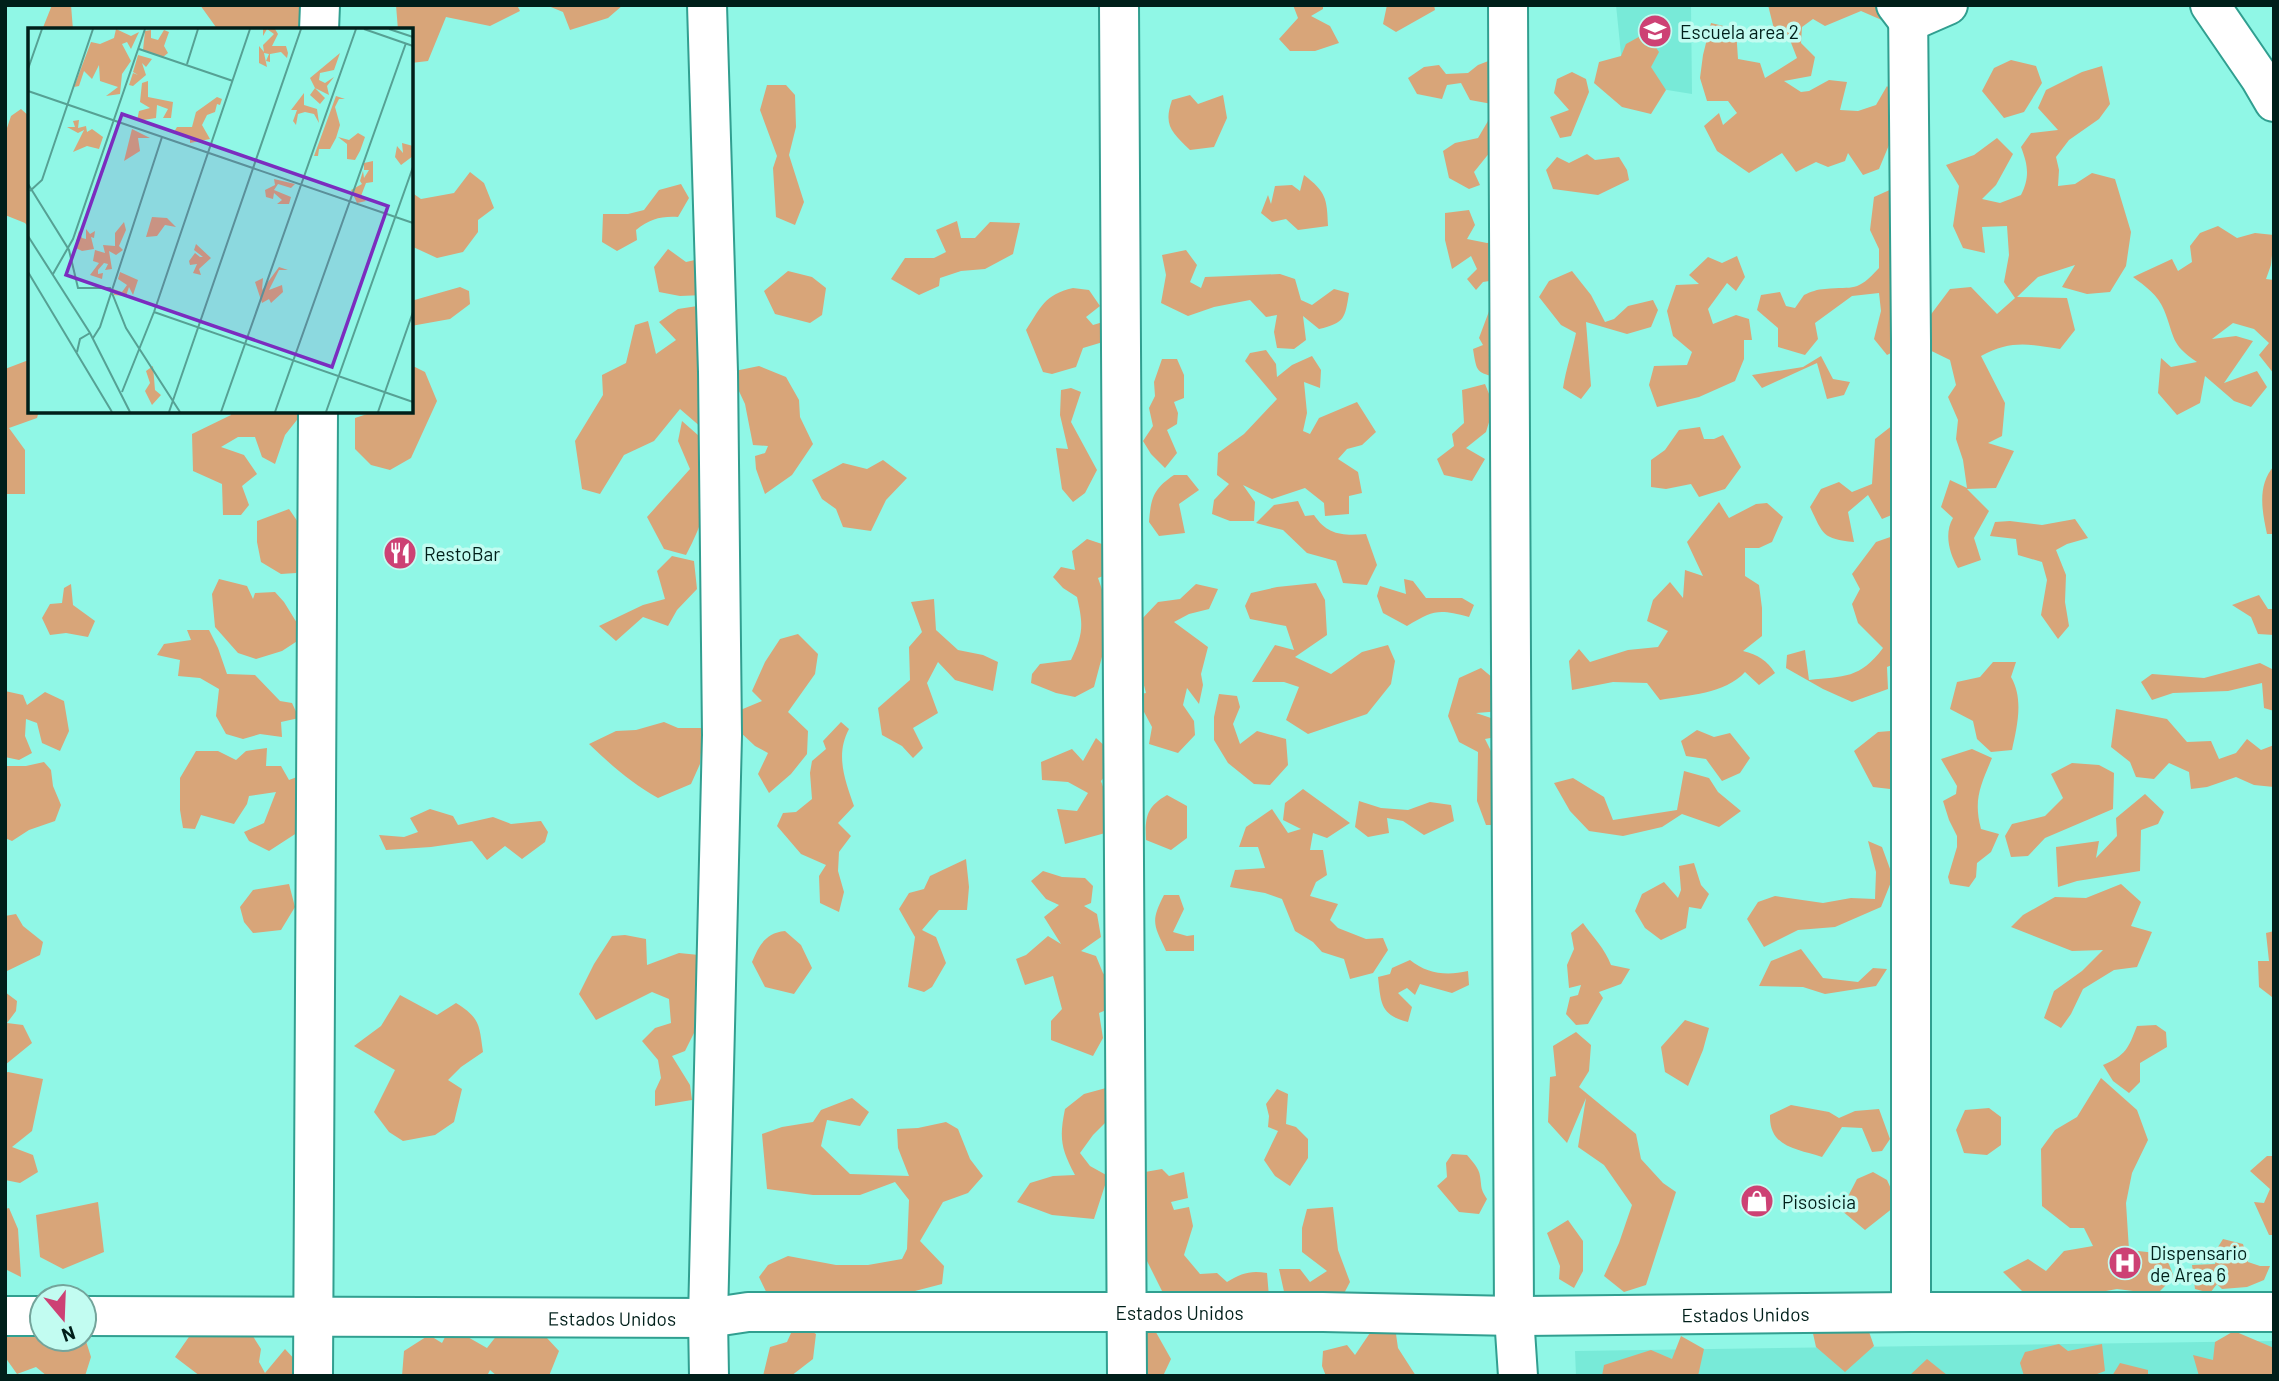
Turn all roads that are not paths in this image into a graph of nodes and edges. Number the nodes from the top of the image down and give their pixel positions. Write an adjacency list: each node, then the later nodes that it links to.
1 (320, 5): 8 (street)
2 (707, 5): 19 (street)
3 (1119, 5): 11 (street)
4 (1508, 5): 15 (street)
5 (1948, 5): 7 (street)
6 (2210, 5): 9 (street)
7 (1904, 11): 12 (street)
8 (319, 28)
9 (2274, 102)
10 (318, 413): 18 (street)
11 (1125, 1312): 15 (street, Estados Unidos); 19 (street, Estados Unidos); 22 (street)
12 (1911, 1312): 13 (street, Estados Unidos); 15 (street, Estados Unidos)
13 (2274, 1312)
14 (5, 1316): 16 (street)
15 (1514, 1316): 23 (street)
16 (28, 1317)
17 (98, 1317): 18 (street, Estados Unidos)
18 (314, 1317): 19 (street, Estados Unidos); 20 (street)
19 (708, 1318): 21 (street)
20 (313, 1376)
21 (709, 1376)
22 (1127, 1376)
23 (1518, 1376)

